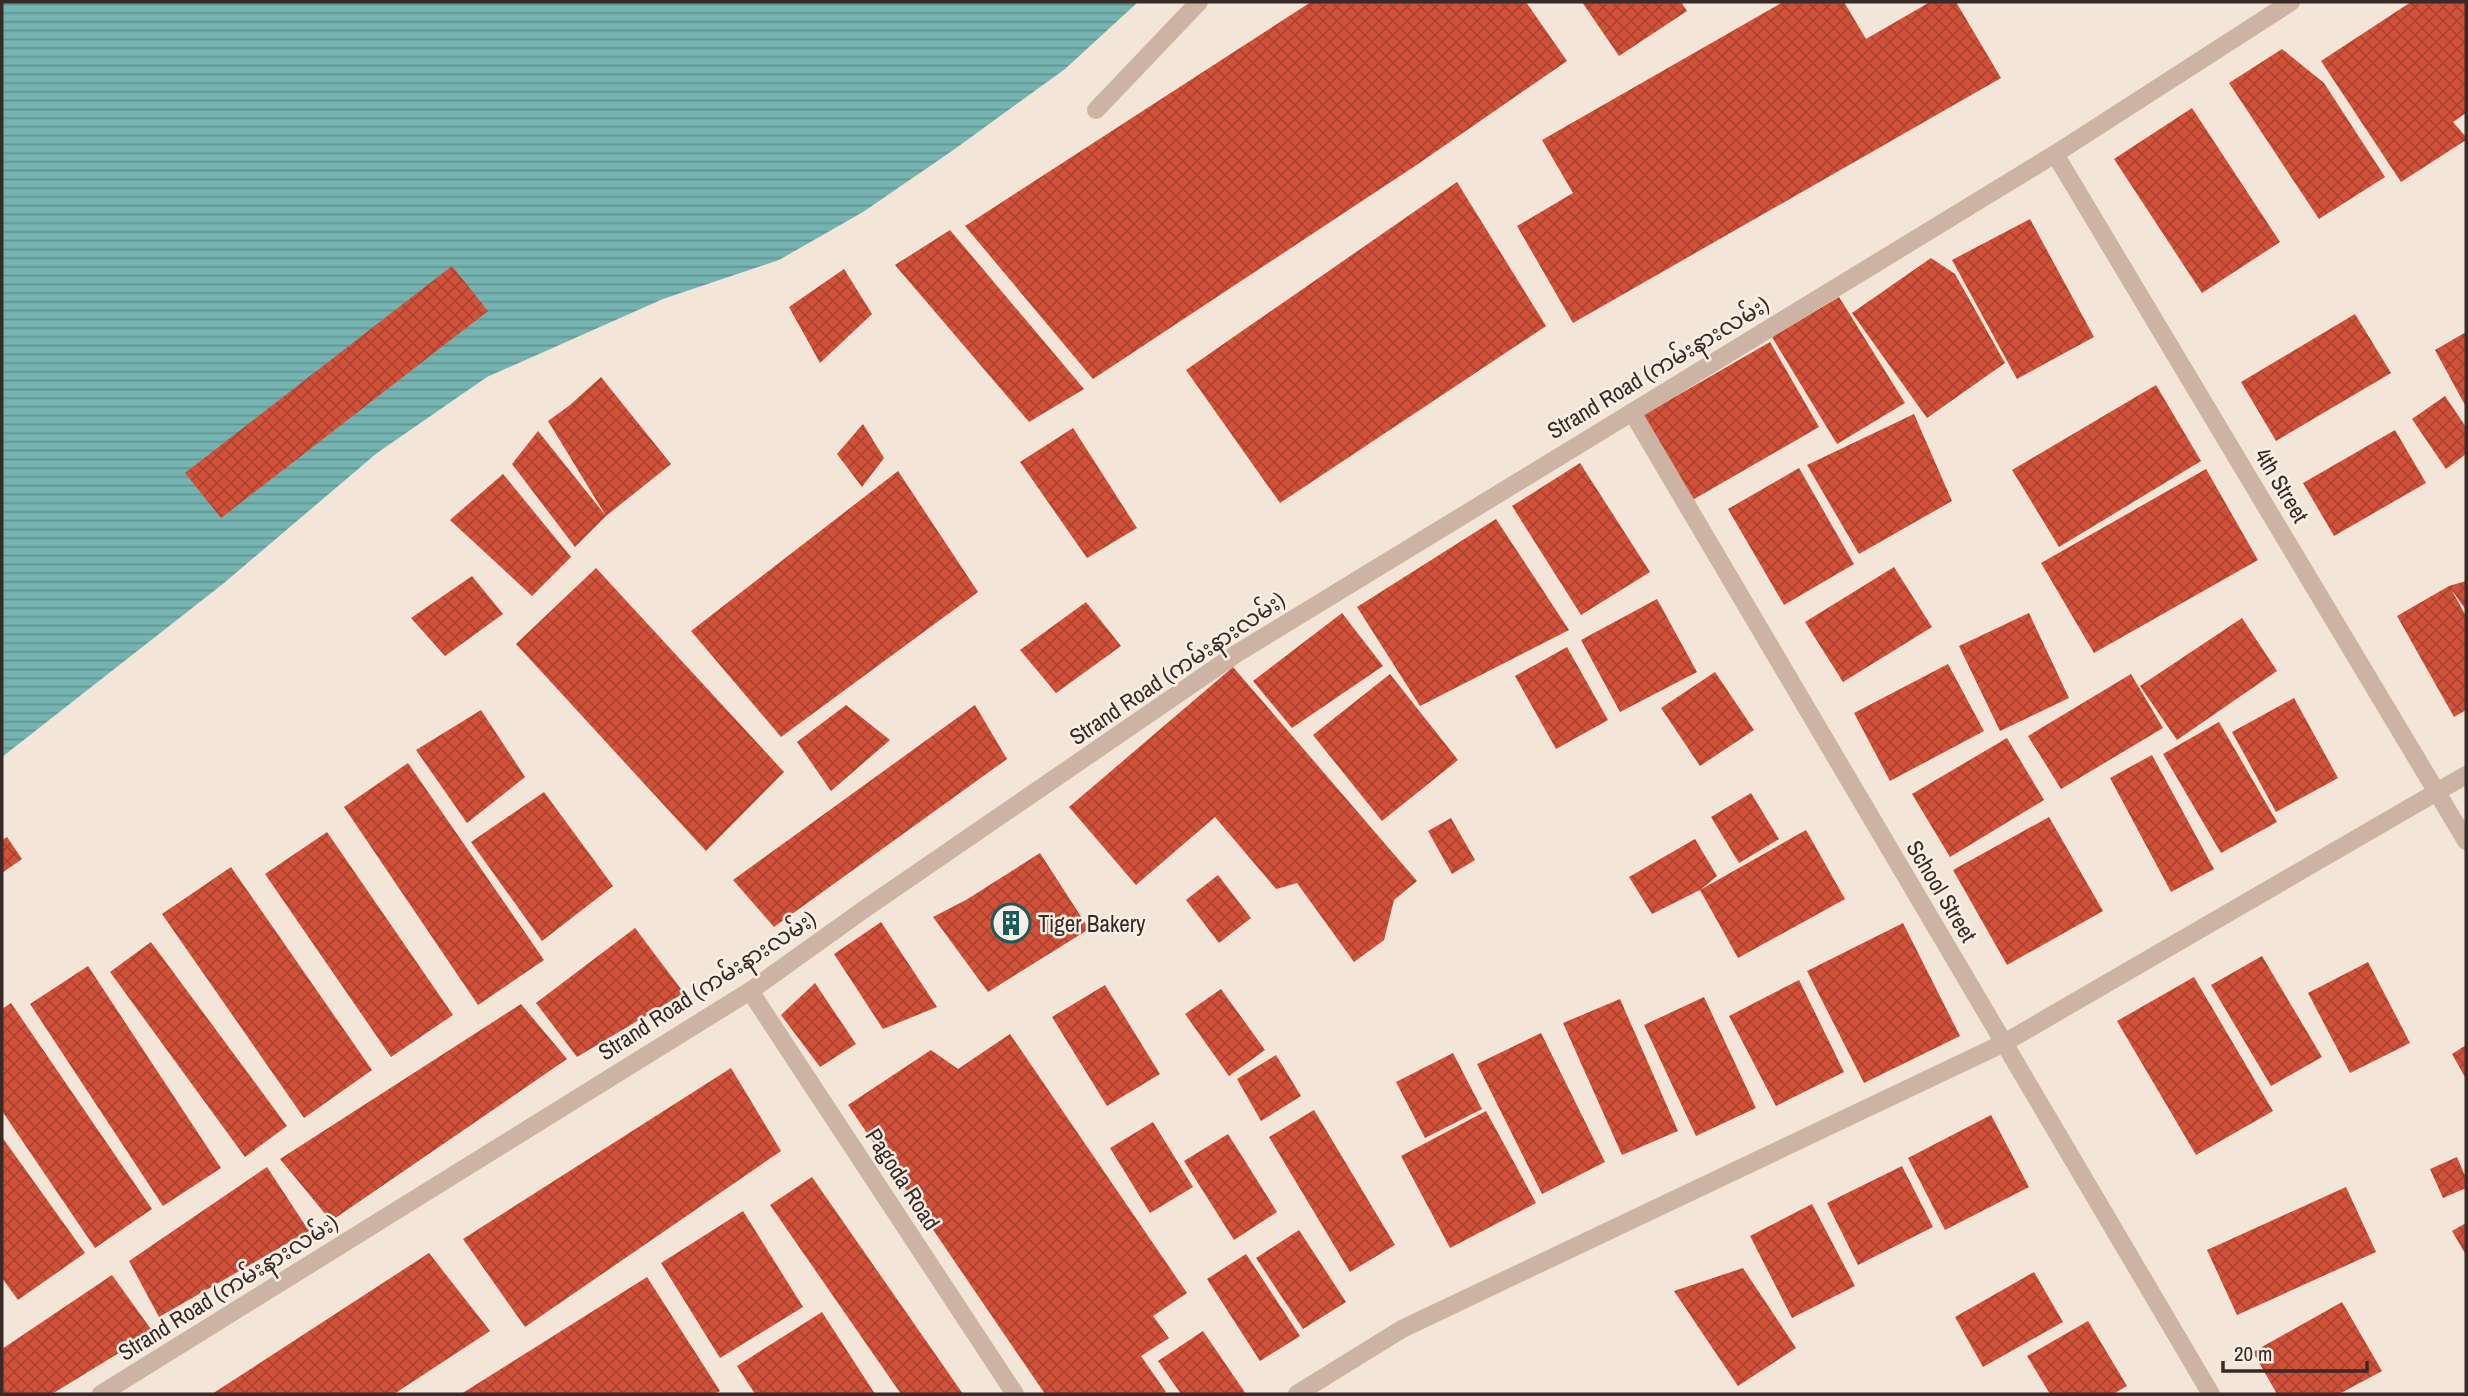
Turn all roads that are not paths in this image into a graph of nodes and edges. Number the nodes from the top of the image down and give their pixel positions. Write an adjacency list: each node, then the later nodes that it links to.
1 (1199, 2): 3 (street)
2 (2291, 2): 4 (street, Strand Road (ကမ်းနားလမ်း))
3 (1096, 110)
4 (2055, 154): 5 (street, Strand Road (ကမ်းနားလမ်း)); 7 (street, 4th Street)
5 (1632, 412): 9 (street, Strand Road (ကမ်းနားလမ်း)); 10 (street, School Street)
6 (2466, 775): 7 (street)
7 (2437, 792): 8 (street, 4th Street); 10 (street)
8 (2466, 841)
9 (750, 991): 11 (street, Strand Road (ကမ်းနားလမ်း)); 12 (street, Pagoda Road)
10 (2004, 1043): 13 (street); 14 (street, School Street)
11 (102, 1394)
12 (1015, 1394)
13 (1297, 1394)
14 (2211, 1394)

